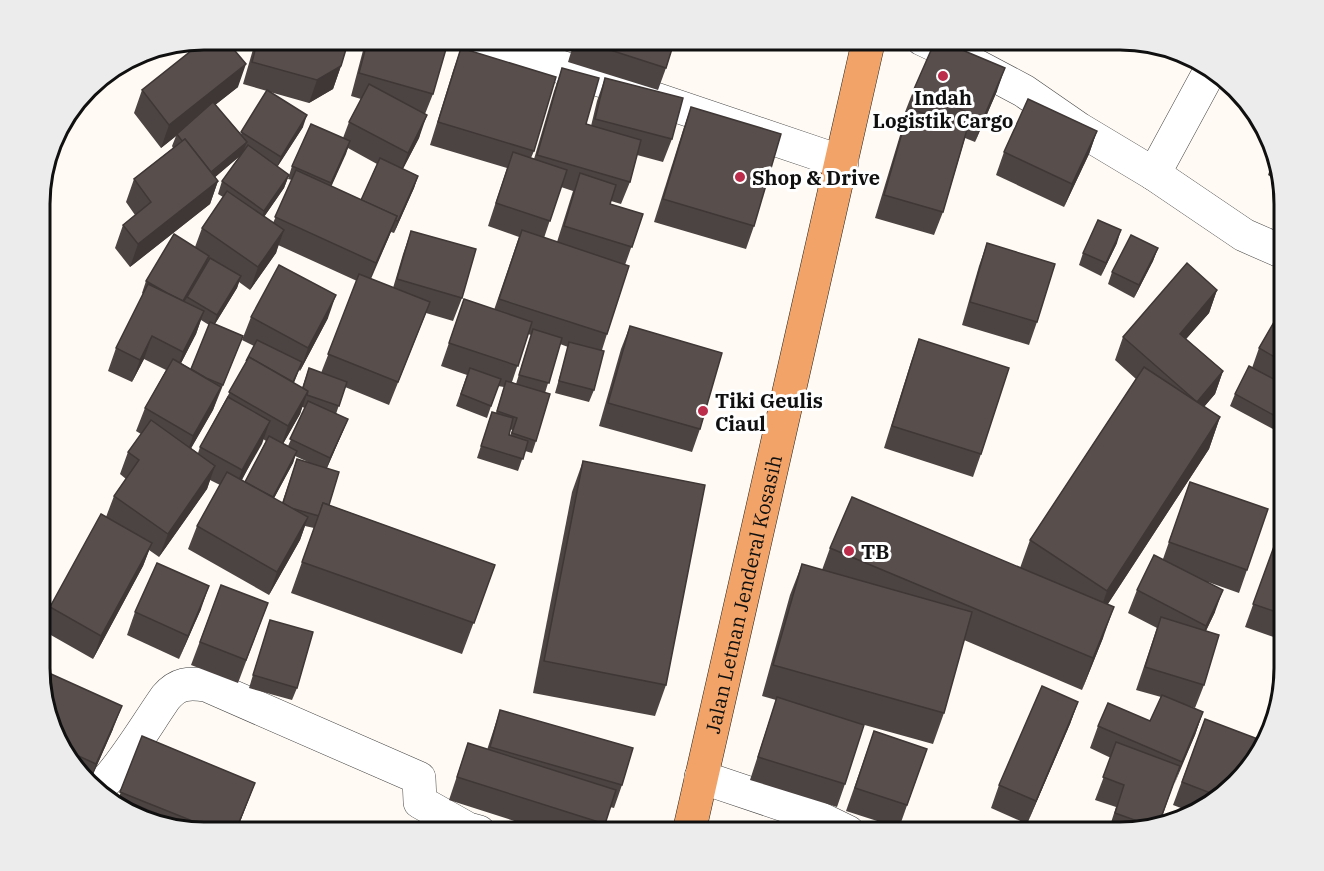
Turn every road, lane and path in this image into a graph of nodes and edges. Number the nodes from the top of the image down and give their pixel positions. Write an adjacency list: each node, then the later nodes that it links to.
1 (511, 50): 5 (street)
2 (867, 50): 5 (highway, Jalan Letnan Jenderal Kosasih)
3 (945, 50): 6 (street)
4 (1207, 77): 6 (street)
5 (842, 162): 8 (highway, Jalan Letnan Jenderal Kosasih)
6 (1154, 174): 7 (street)
7 (1274, 248)
8 (701, 777): 10 (highway, Jalan Letnan Jenderal Kosasih); 11 (street)
9 (104, 784): 12 (street)
10 (691, 821)
11 (827, 821)
12 (455, 822)

